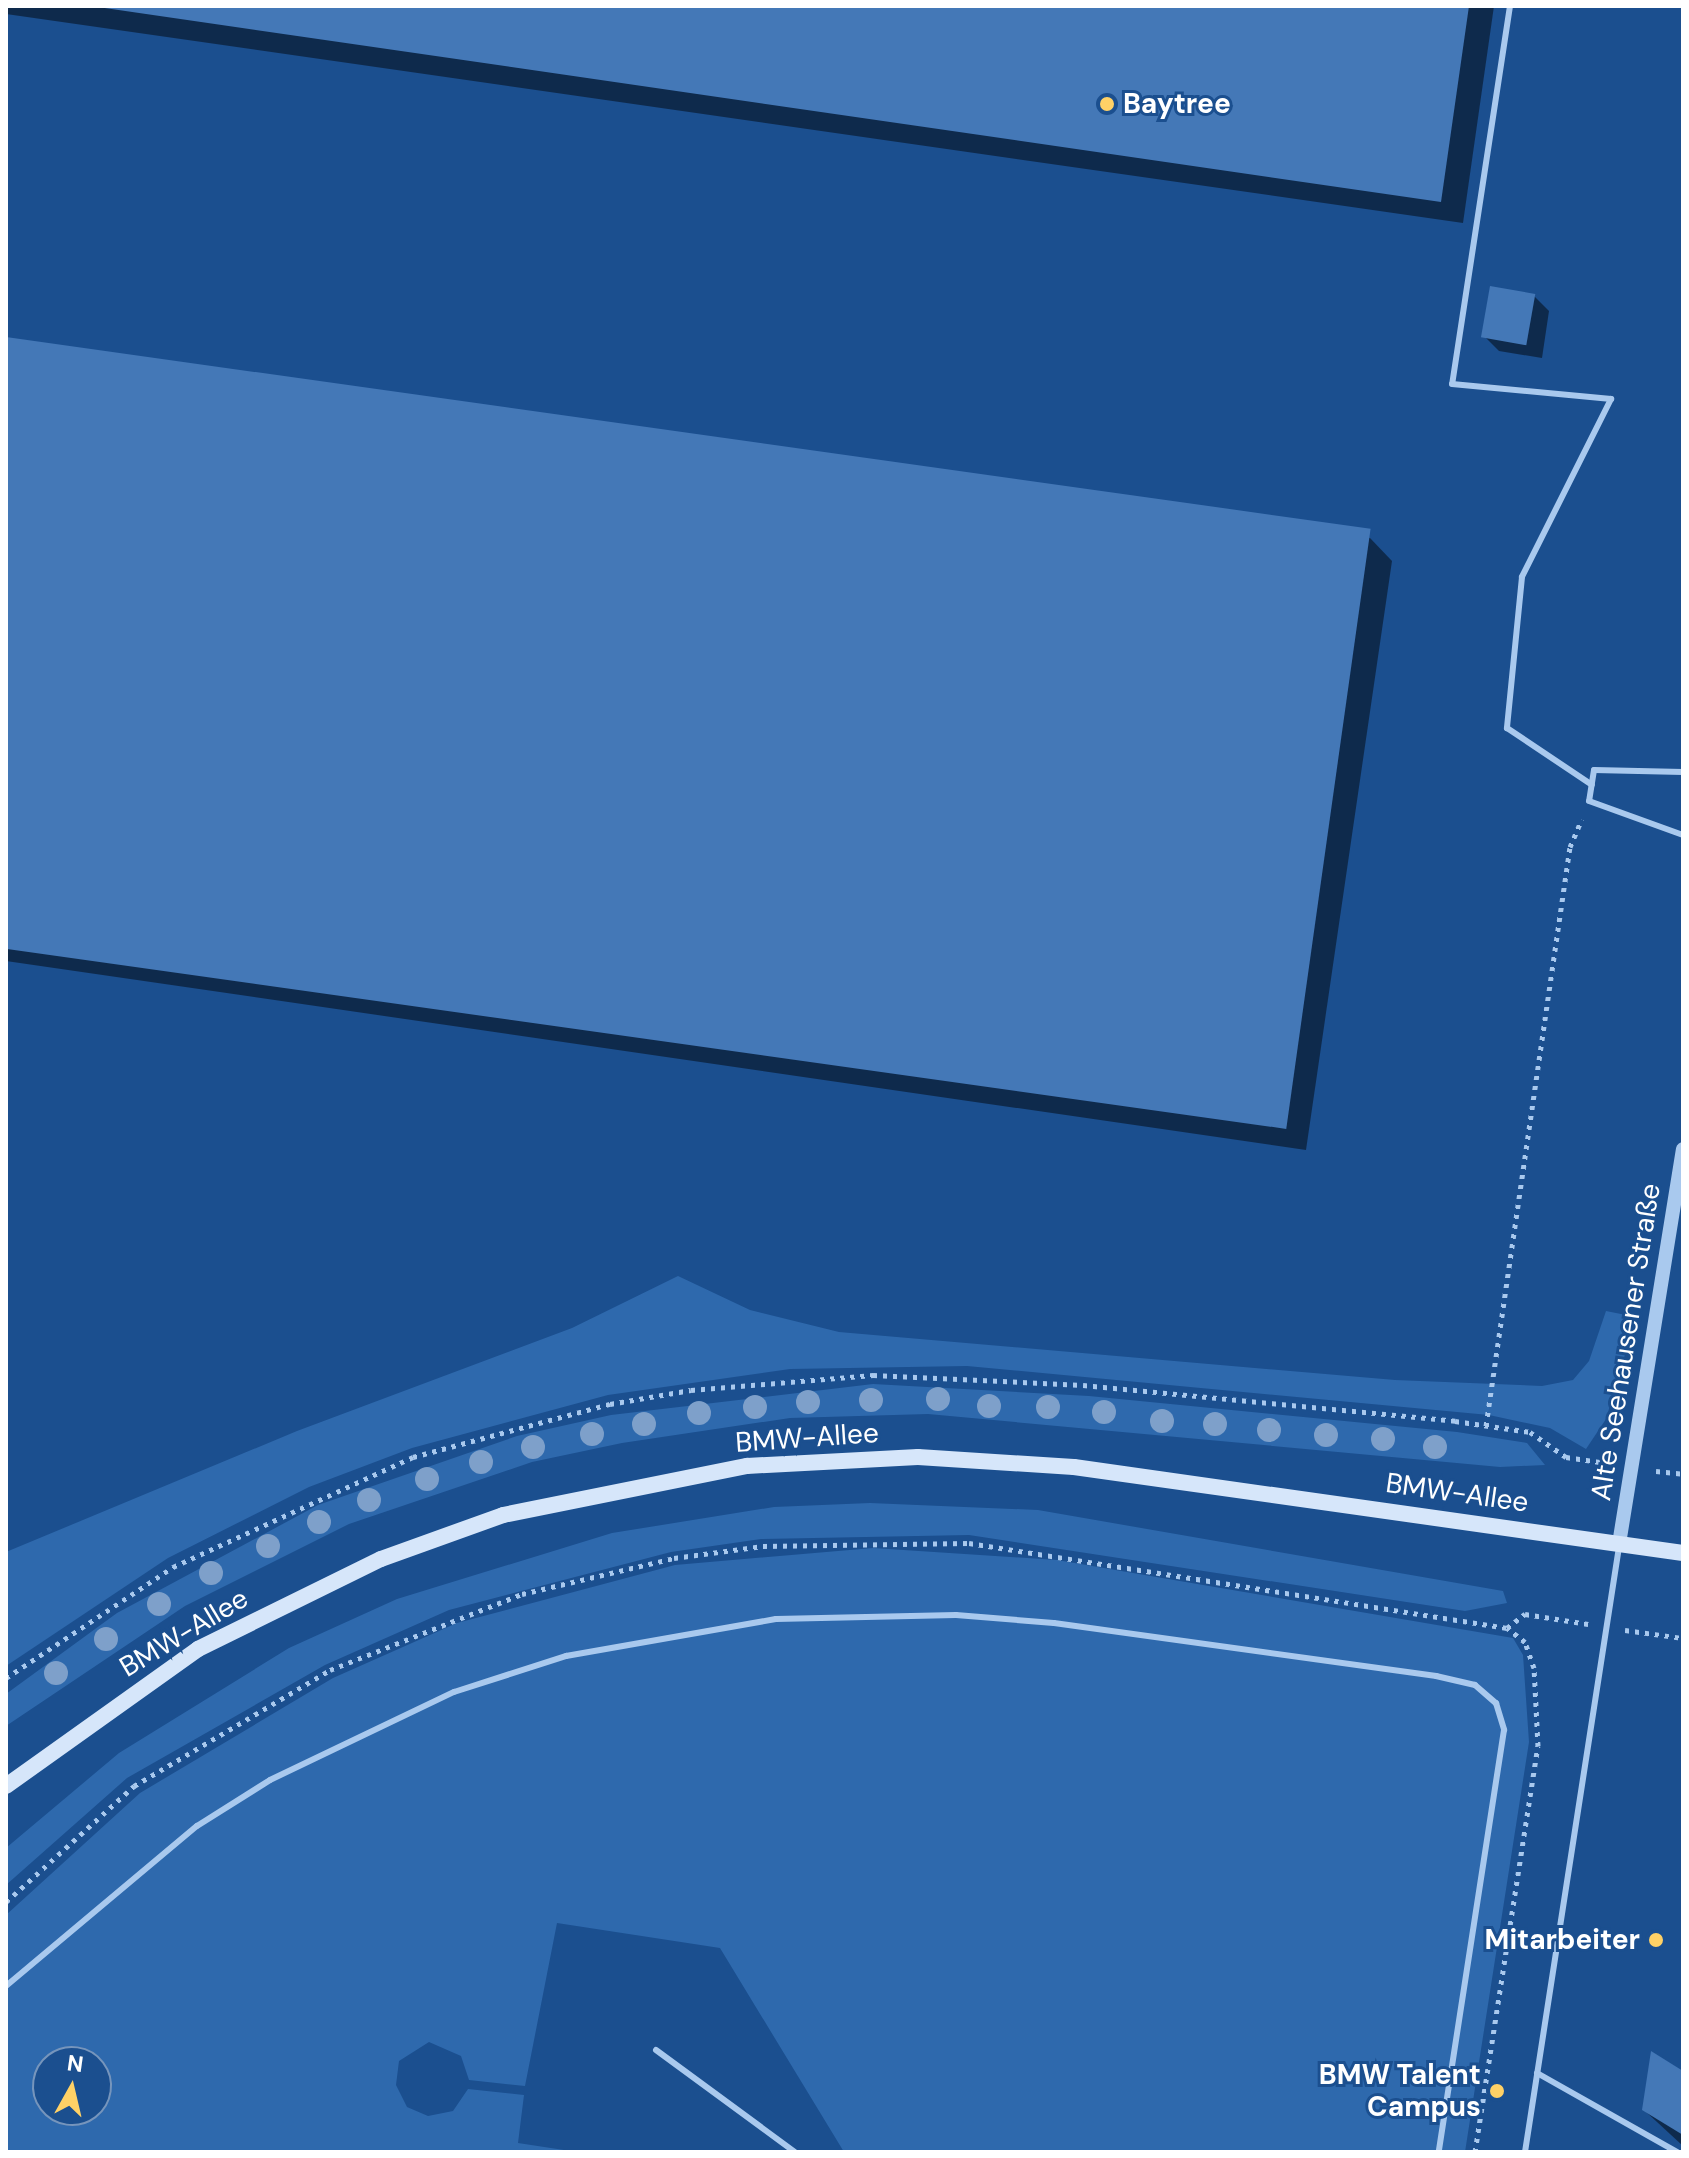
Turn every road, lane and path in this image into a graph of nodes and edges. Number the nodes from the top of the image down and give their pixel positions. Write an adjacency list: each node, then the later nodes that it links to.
1 (1510, 6): 3 (lane)
2 (1683, 772): 3 (lane)
3 (1592, 785): 4 (lane)
4 (1589, 801): 5 (lane); 7 (path)
5 (1683, 835)
6 (1683, 1149): 8 (street, Alte Seehausener Straße)
7 (1486, 1426)
8 (1619, 1544): 9 (main road, BMW-Allee); 11 (main road, BMW-Allee); 14 (lane)
9 (1683, 1553)
10 (1507, 1628): 17 (path)
11 (6, 1786)
12 (6, 1986): 16 (lane)
13 (656, 2050): 15 (lane)
14 (1537, 2073): 18 (lane); 19 (lane)
15 (795, 2152)
16 (1439, 2152)
17 (1475, 2152)
18 (1525, 2152)
19 (1677, 2152)

